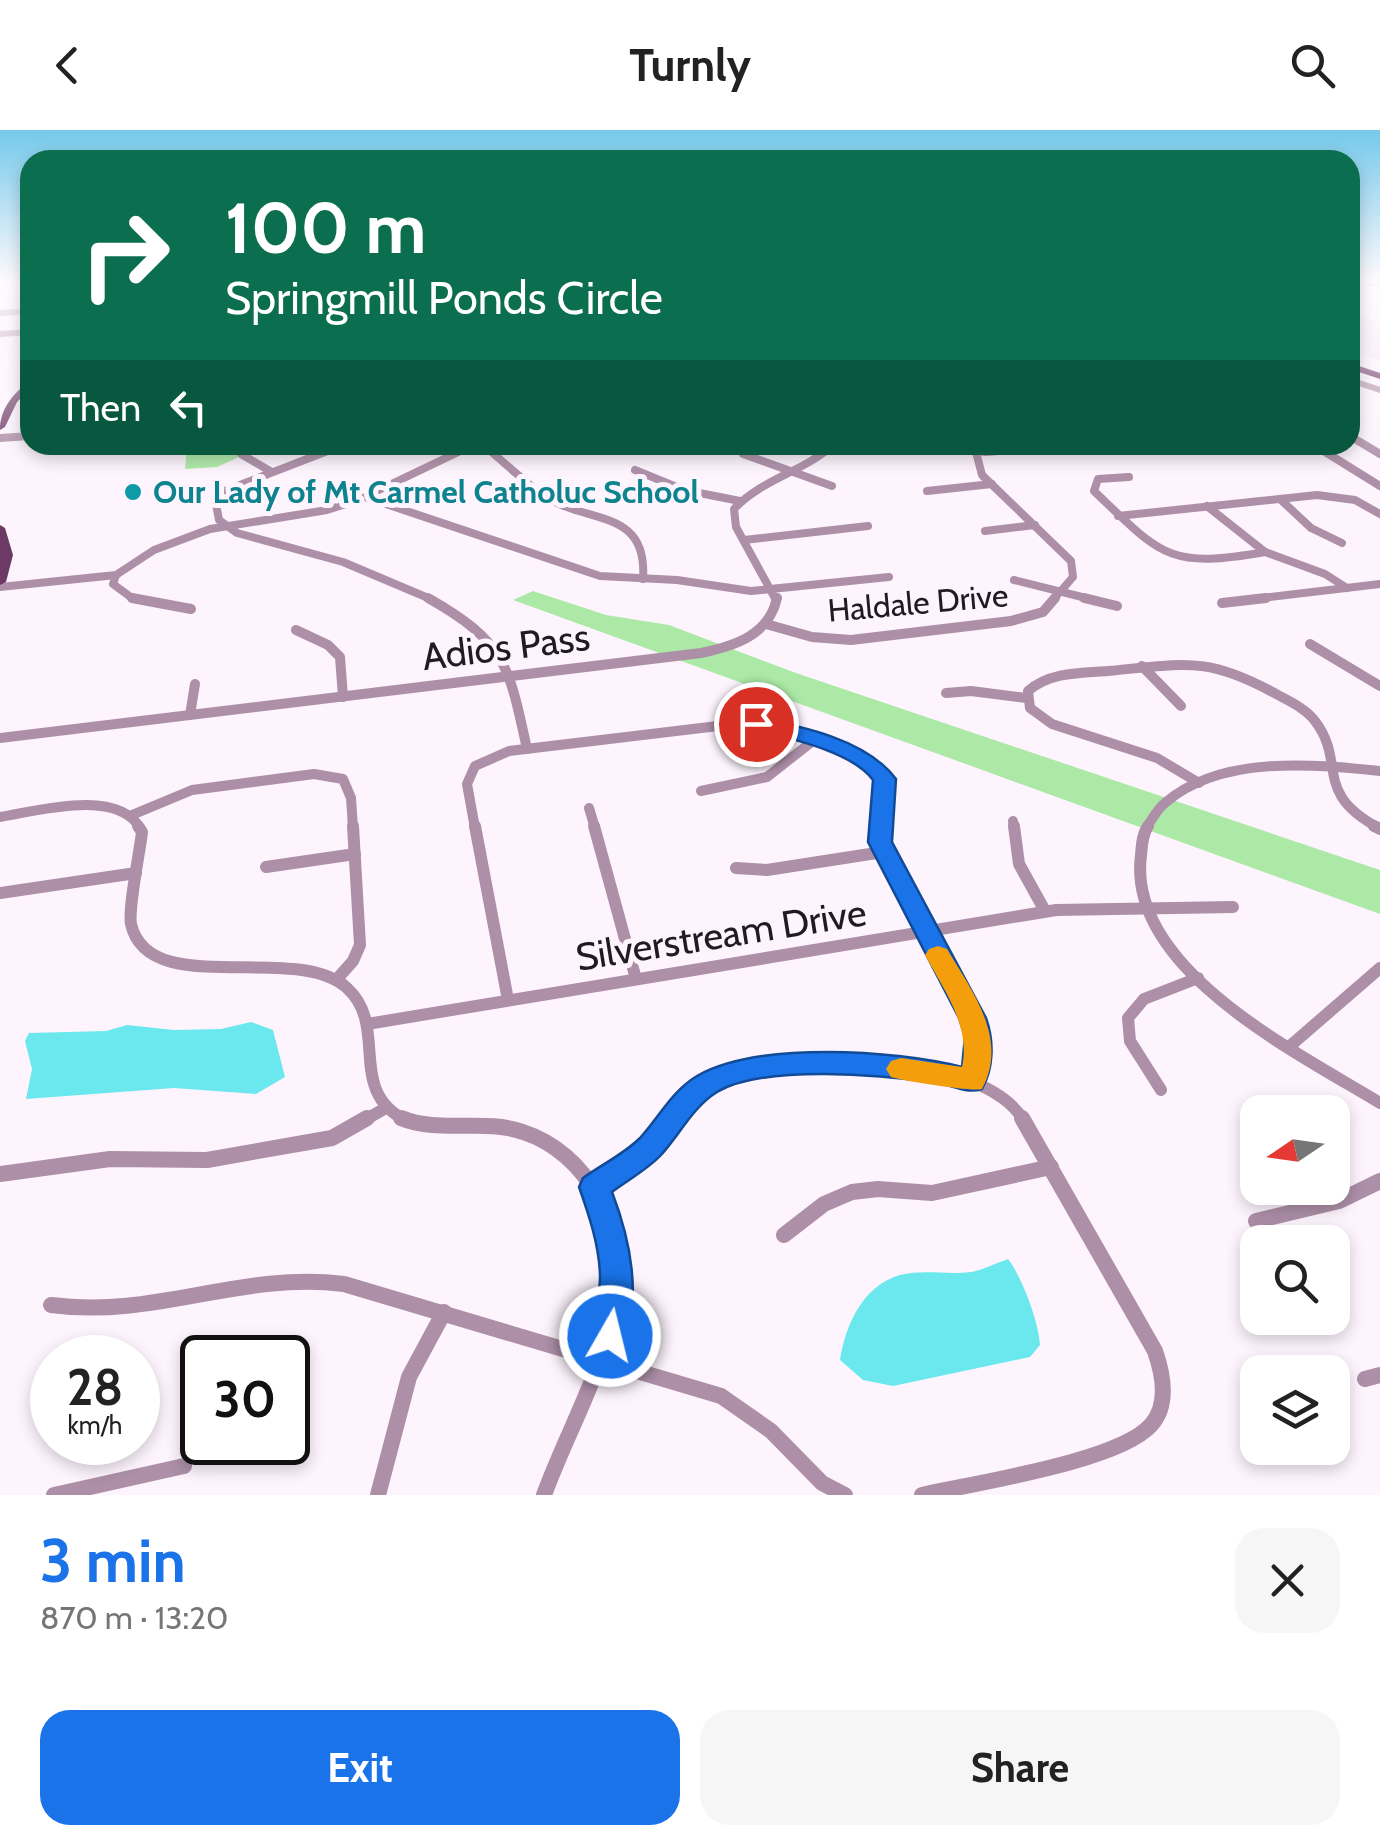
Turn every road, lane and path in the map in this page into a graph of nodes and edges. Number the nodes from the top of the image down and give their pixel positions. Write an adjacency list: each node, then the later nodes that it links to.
1 (20, 390): 3 (main road)
2 (20, 393): 4 (main road)
3 (0, 407)
4 (0, 427)
5 (244, 455): 14 (street)
6 (315, 455): 14 (street)
7 (452, 455): 21 (street)
8 (495, 455): 39 (street)
9 (745, 455): 15 (street)
10 (818, 455): 15 (street)
11 (976, 455): 17 (street, Haldale Drive)
12 (1334, 455): 18 (street)
13 (635, 470): 23 (street)
14 (270, 471): 28 (street)
15 (793, 472): 19 (street); 23 (street)
16 (1128, 478): 26 (street)
17 (992, 484): 20 (street); 27 (street, Haldale Drive)
18 (1380, 484)
19 (832, 486)
20 (926, 491)
21 (365, 497): 28 (street); 39 (street)
22 (1280, 499): 24 (street); 25 (street); 33 (street)
23 (740, 502): 32 (street)
24 (1207, 506): 26 (street); 34 (street)
25 (1380, 514)
26 (1118, 516): 34 (street)
27 (1035, 525): 31 (street); 45 (street, Haldale Drive)
28 (224, 526): 35 (street); 37 (street)
29 (868, 526): 32 (street)
30 (0, 528): 41 (main road)
31 (985, 531)
32 (744, 540): 44 (street)
33 (1342, 543)
34 (1265, 552): 43 (street)
35 (306, 553): 36 (street); 53 (street)
36 (291, 560)
37 (116, 575): 41 (street); 48 (street)
38 (889, 577): 44 (street)
39 (643, 579): 44 (street)
40 (1014, 580): 45 (street)
41 (0, 584)
42 (1380, 584): 43 (street)
43 (1347, 588): 46 (street)
44 (775, 590): 49 (street)
45 (1062, 592): 47 (street); 49 (street, Haldale Drive)
46 (1222, 603)
47 (1117, 606)
48 (192, 608)
49 (766, 624): 53 (street, Adios Pass)
50 (296, 630): 57 (street)
51 (1310, 644): 55 (street)
52 (1142, 666): 58 (street); 59 (street); 64 (street)
53 (510, 676): 57 (street, Adios Pass); 63 (street)
54 (195, 684): 60 (street)
55 (1380, 686)
56 (946, 693): 58 (street)
57 (343, 696): 60 (street, Adios Pass)
58 (1026, 698): 66 (street)
59 (1181, 706)
60 (190, 715): 61 (street, Adios Pass)
61 (0, 738)
62 (814, 740): 63 (street); 67 (street); 73 (street)
63 (527, 749): 87 (street)
64 (1328, 765): 65 (street); 66 (street); 72 (street)
65 (1380, 772)
66 (1198, 783): 79 (street)
67 (701, 790)
68 (589, 808): 86 (street)
69 (132, 815): 70 (street); 74 (street); 77 (street)
70 (0, 818)
71 (1013, 822): 81 (street)
72 (1380, 829)
73 (883, 852): 76 (street); 82 (street)
74 (355, 854): 75 (street); 85 (street)
75 (266, 867)
76 (736, 868)
77 (136, 874): 78 (street); 85 (street)
78 (0, 893)
79 (1146, 907): 80 (street, Silverstream Drive); 81 (street, Silverstream Drive); 84 (street)
80 (1233, 907)
81 (1045, 912): 82 (street, Silverstream Drive)
82 (925, 931): 86 (street, Silverstream Drive); 90 (street)
83 (1380, 968): 89 (street)
84 (1198, 978): 89 (street); 91 (street)
85 (337, 979): 88 (street)
86 (636, 980): 87 (street, Silverstream Drive)
87 (508, 1000): 88 (street, Silverstream Drive)
88 (367, 1024): 93 (street)
89 (1290, 1046): 92 (street)
90 (972, 1081): 94 (street); 97 (street)
91 (1161, 1090)
92 (1380, 1103)
93 (384, 1108): 95 (street); 97 (street)
94 (1051, 1167): 99 (street); 108 (street)
95 (0, 1174)
96 (1380, 1180): 98 (street)
97 (594, 1187): 102 (street)
98 (1256, 1221)
99 (784, 1235)
100 (51, 1305): 101 (street)
101 (444, 1312): 102 (street); 105 (street)
102 (601, 1358): 106 (street); 107 (street)
103 (184, 1466): 104 (street)
104 (54, 1495)
105 (378, 1495)
106 (544, 1495)
107 (845, 1495)
108 (922, 1495)

